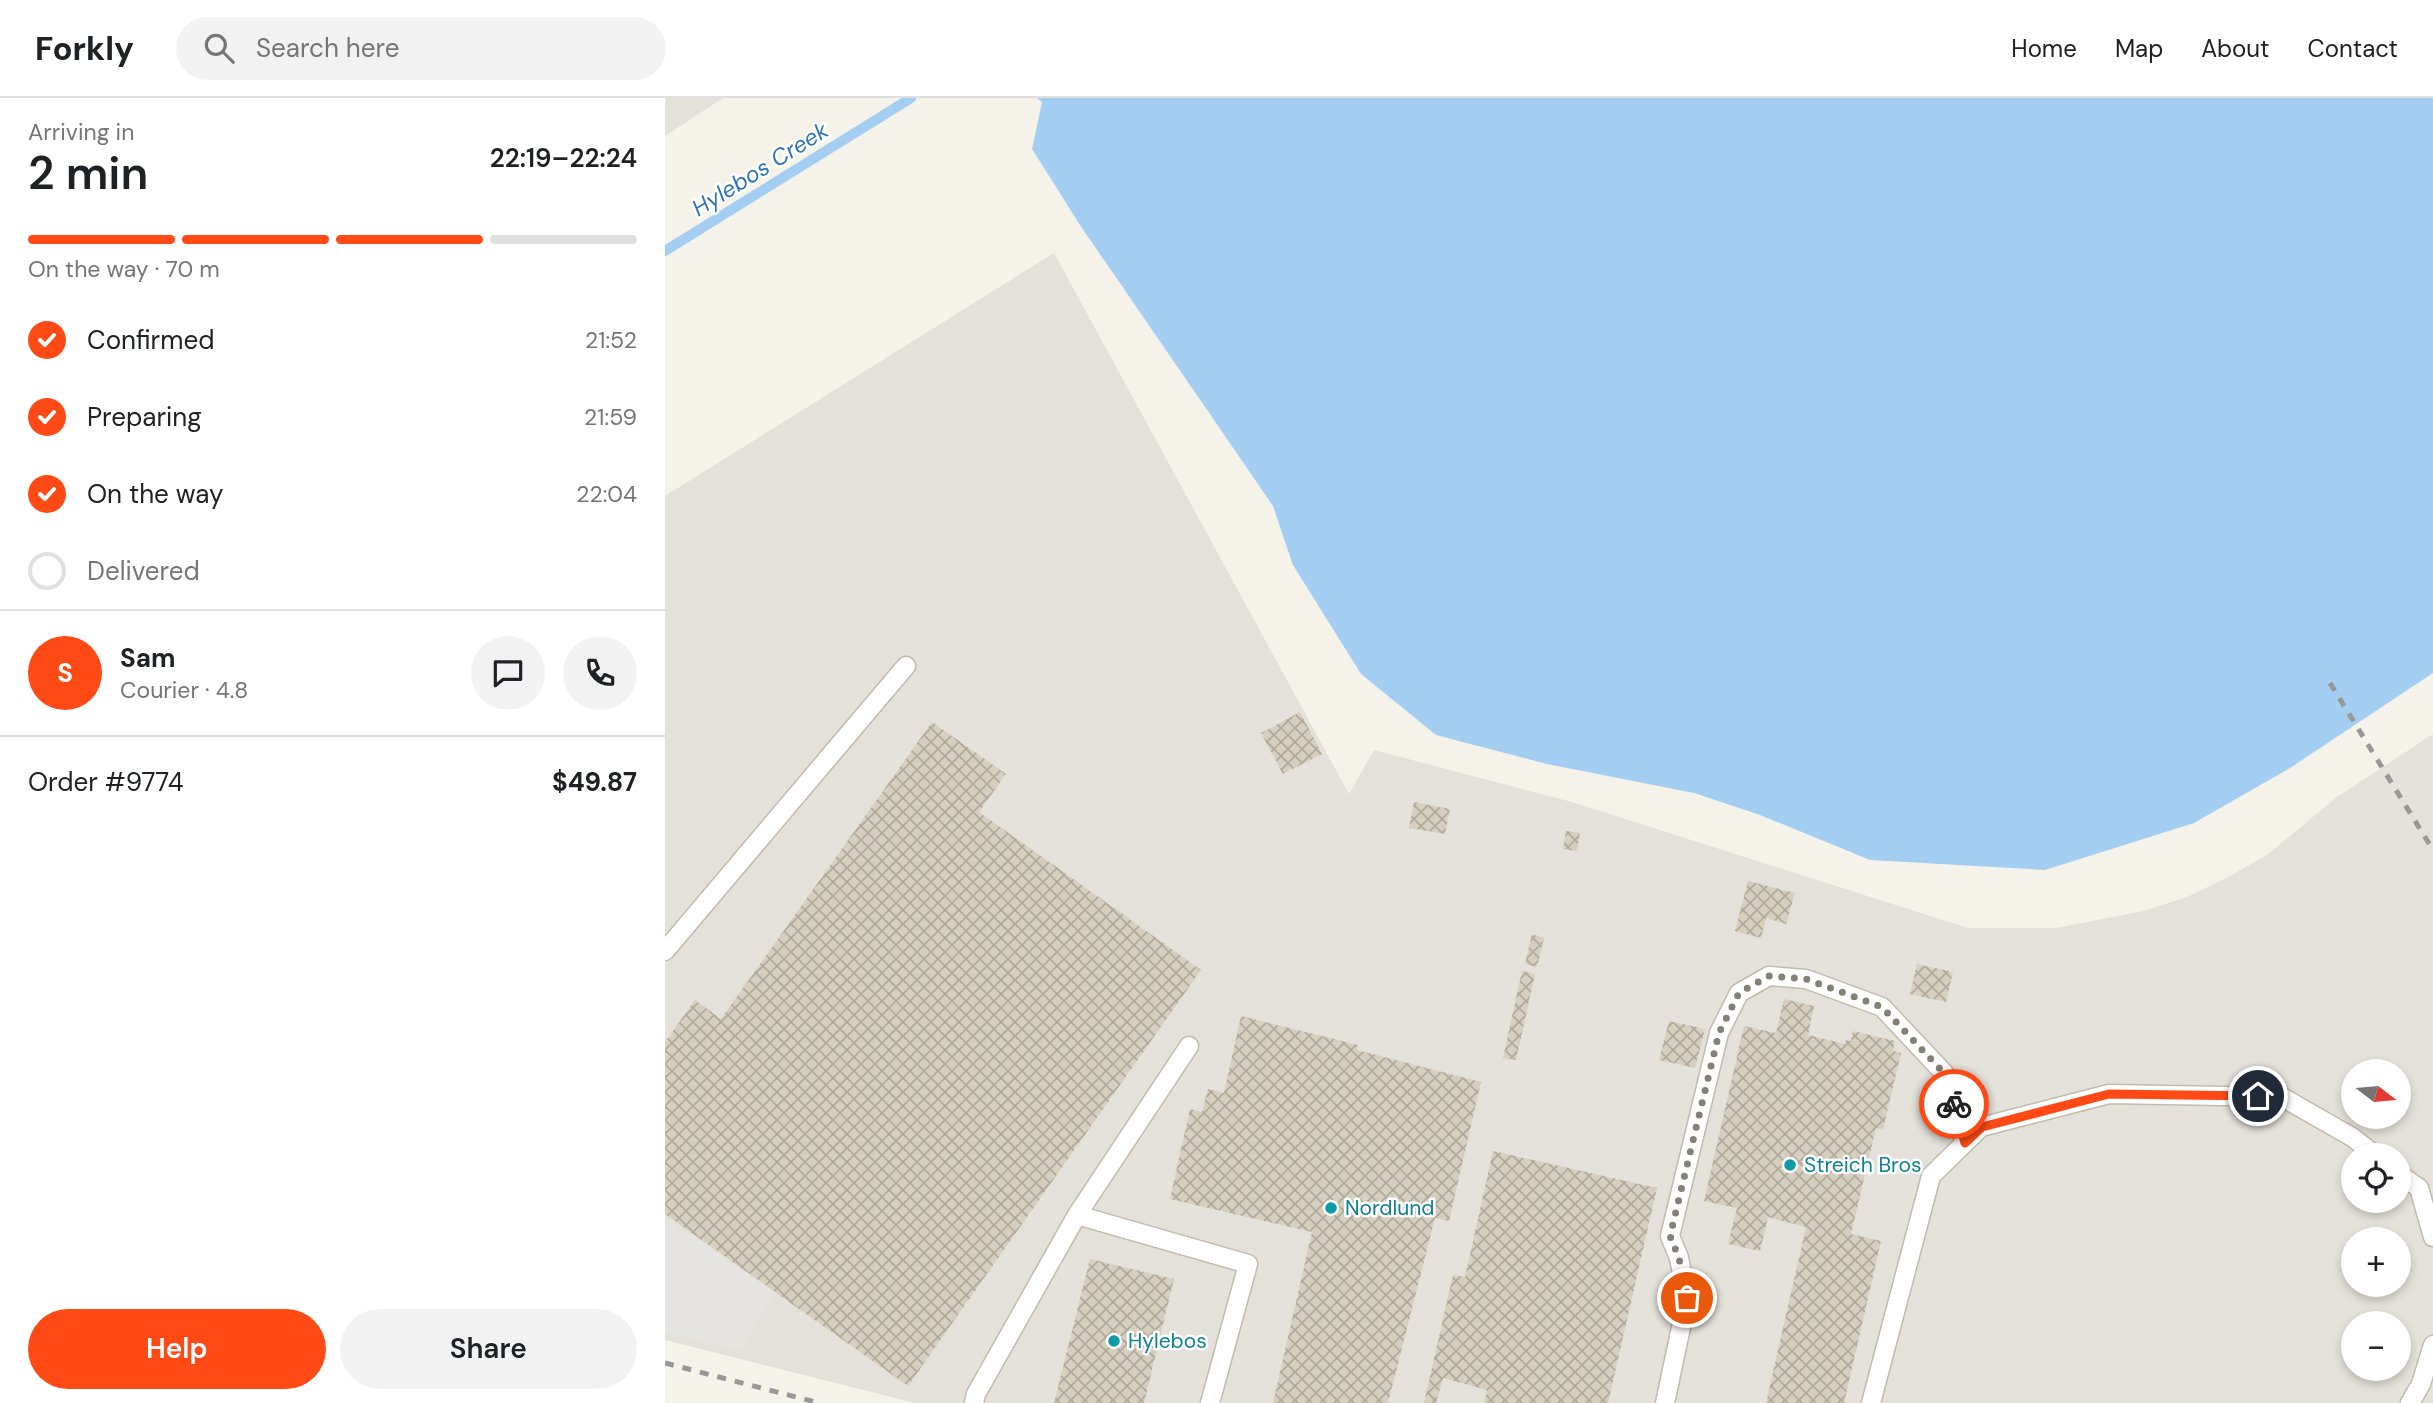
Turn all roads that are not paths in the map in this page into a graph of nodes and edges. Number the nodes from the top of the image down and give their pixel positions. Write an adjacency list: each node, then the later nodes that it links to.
1 (906, 667): 2 (lane)
2 (665, 951)
3 (1189, 1046): 7 (lane)
4 (1965, 1143): 5 (lane); 12 (lane); 13 (lane)
5 (2360, 1143)
6 (2411, 1182): 8 (lane)
7 (1077, 1215): 10 (lane); 11 (lane)
8 (2433, 1237)
9 (2433, 1345): 14 (lane)
10 (974, 1403)
11 (1210, 1403)
12 (1665, 1403)
13 (1871, 1403)
14 (2410, 1403)

